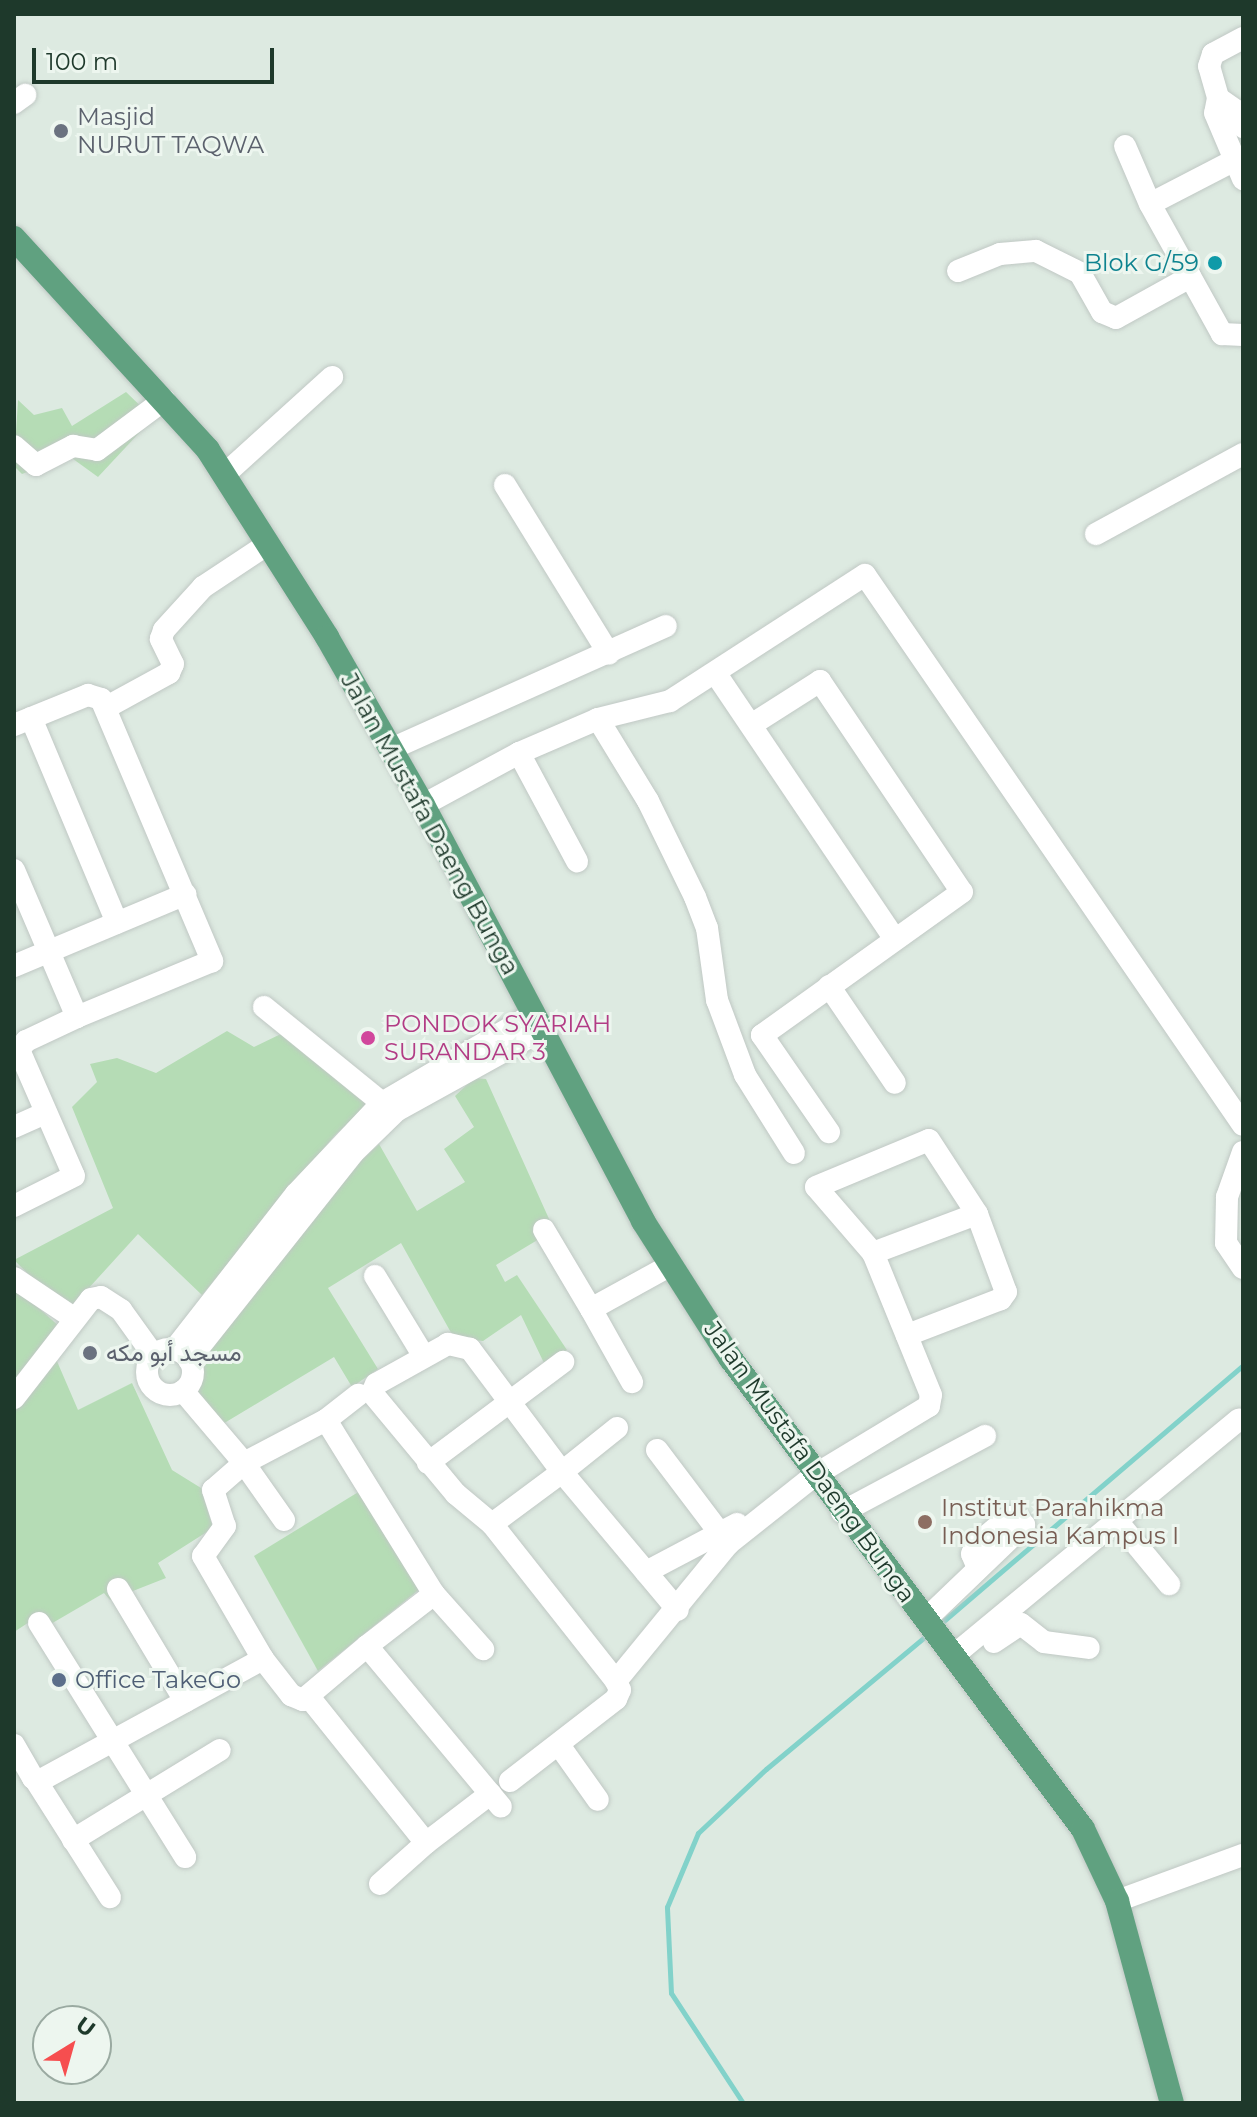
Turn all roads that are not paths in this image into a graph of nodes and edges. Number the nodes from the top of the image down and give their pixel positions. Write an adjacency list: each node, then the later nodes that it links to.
1 (1243, 38): 2 (street)
2 (1218, 98): 3 (street); 5 (street)
3 (1243, 127)
4 (1125, 146): 6 (street)
5 (1238, 170): 6 (street)
6 (1150, 204): 9 (street)
7 (14, 238): 12 (main road, Jalan Mustafa Daeng Bunga)
8 (958, 271): 9 (street)
9 (1190, 277): 10 (street)
10 (1243, 335)
11 (332, 377): 15 (street)
12 (164, 400): 13 (street); 15 (main road, Jalan Mustafa Daeng Bunga)
13 (14, 446)
14 (1243, 454): 17 (street)
15 (224, 475): 18 (main road, Jalan Mustafa Daeng Bunga)
16 (505, 485): 20 (street)
17 (1096, 534)
18 (268, 544): 22 (street); 26 (main road, Jalan Mustafa Daeng Bunga)
19 (666, 626): 20 (street)
20 (609, 654): 26 (street)
21 (716, 674): 23 (street); 25 (street); 44 (street)
22 (107, 707): 24 (street); 31 (street)
23 (598, 719): 27 (street); 48 (street)
24 (22, 721): 32 (street)
25 (751, 725): 33 (street); 33 (street)
26 (391, 749): 28 (main road, Jalan Mustafa Daeng Bunga)
27 (519, 753): 28 (street); 29 (street)
28 (423, 805): 39 (main road, Jalan Mustafa Daeng Bunga)
29 (577, 861)
30 (16, 880): 34 (street)
31 (186, 894): 32 (street); 38 (street)
32 (117, 923): 34 (street)
33 (894, 938): 36 (street)
34 (49, 951): 35 (street); 38 (street)
35 (14, 966)
36 (829, 986): 41 (street); 46 (street)
37 (264, 1007): 42 (street)
38 (77, 1017): 43 (street)
39 (538, 1022): 40 (street); 53 (main road, Jalan Mustafa Daeng Bunga)
40 (499, 1043): 42 (street); 60 (street)
41 (895, 1083)
42 (382, 1103): 60 (street)
43 (46, 1113): 45 (street); 49 (street)
44 (1243, 1125)
45 (14, 1127)
46 (829, 1132)
47 (1243, 1152): 54 (street)
48 (794, 1153)
49 (14, 1206)
50 (977, 1214): 52 (street); 52 (street); 59 (street)
51 (544, 1230): 57 (street)
52 (873, 1253): 59 (street)
53 (671, 1265): 57 (street); 76 (main road, Jalan Mustafa Daeng Bunga)
54 (1243, 1268)
55 (375, 1276): 61 (street)
56 (14, 1278): 58 (street)
57 (591, 1309): 63 (street)
58 (75, 1319): 60 (street); 66 (street)
59 (907, 1335): 76 (street)
60 (172, 1355): 64 (street); 64 (street)
61 (423, 1355): 67 (street); 74 (street)
62 (563, 1362): 67 (street)
63 (632, 1382)
64 (183, 1391): 73 (street)
65 (358, 1395): 69 (street)
66 (14, 1398)
67 (512, 1402): 74 (street); 75 (street)
68 (1239, 1419): 79 (street)
69 (326, 1420): 73 (street); 86 (street)
70 (617, 1428): 75 (street)
71 (985, 1436): 77 (street)
72 (657, 1450): 81 (street)
73 (244, 1463): 78 (street); 94 (street)
74 (428, 1463): 80 (street)
75 (562, 1472): 80 (street); 83 (street)
76 (815, 1475): 77 (main road, Jalan Mustafa Daeng Bunga); 81 (street)
77 (842, 1512): 88 (main road, Jalan Mustafa Daeng Bunga)
78 (284, 1520)
79 (1117, 1521): 84 (street); 93 (street)
80 (492, 1524): 95 (street)
81 (725, 1539): 83 (street); 87 (street)
82 (978, 1568): 88 (street)
83 (646, 1572): 87 (street)
84 (1169, 1584)
85 (118, 1589): 97 (street)
86 (434, 1594): 90 (street); 92 (street)
87 (678, 1610): 95 (street)
88 (928, 1621): 93 (main road, Jalan Mustafa Daeng Bunga)
89 (39, 1623): 98 (street)
90 (367, 1646): 96 (street); 107 (street)
91 (1089, 1648): 93 (street)
92 (483, 1649)
93 (955, 1658): 112 (main road, Jalan Mustafa Daeng Bunga)
94 (263, 1659): 96 (street); 97 (street)
95 (616, 1681): 100 (street)
96 (309, 1697): 107 (street)
97 (185, 1701): 98 (street)
98 (110, 1739): 102 (street); 104 (street)
99 (14, 1745): 102 (street)
100 (559, 1745): 103 (street); 105 (street)
101 (220, 1750): 104 (street)
102 (35, 1779): 106 (street)
103 (510, 1781)
104 (145, 1795): 106 (street); 109 (street)
105 (598, 1800)
106 (73, 1840): 111 (street)
107 (426, 1843): 110 (street)
108 (1243, 1856): 112 (street)
109 (185, 1857)
110 (380, 1884)
111 (110, 1897)
112 (1117, 1901): 113 (main road, Jalan Mustafa Daeng Bunga)
113 (1172, 2103)

